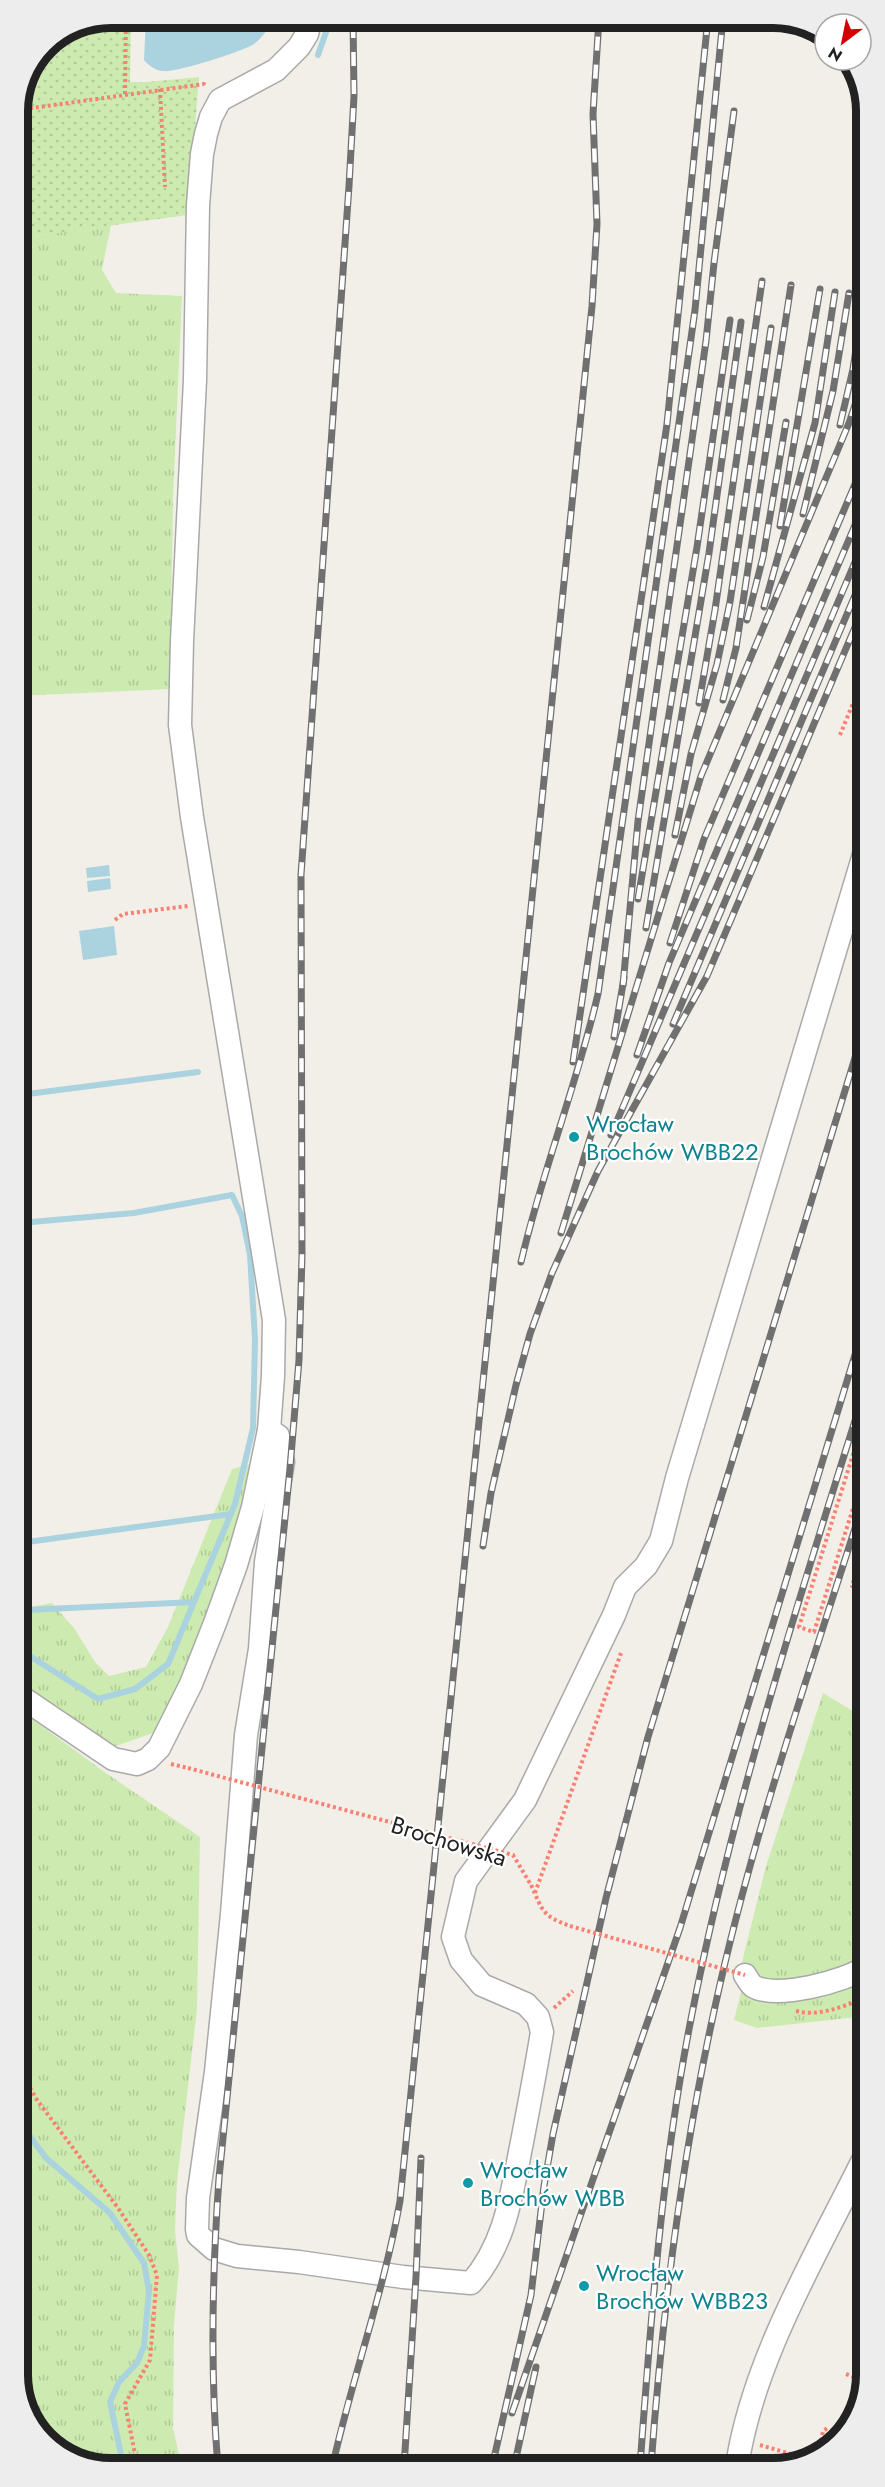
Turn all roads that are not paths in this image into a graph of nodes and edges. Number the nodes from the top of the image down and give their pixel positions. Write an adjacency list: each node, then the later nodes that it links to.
1 (308, 28): 3 (street)
2 (856, 881): 3 (street)
3 (268, 1430): 4 (street)
4 (28, 1702)
5 (856, 1971): 6 (street)
6 (745, 1975)
7 (856, 2175): 8 (street)
8 (738, 2458)

